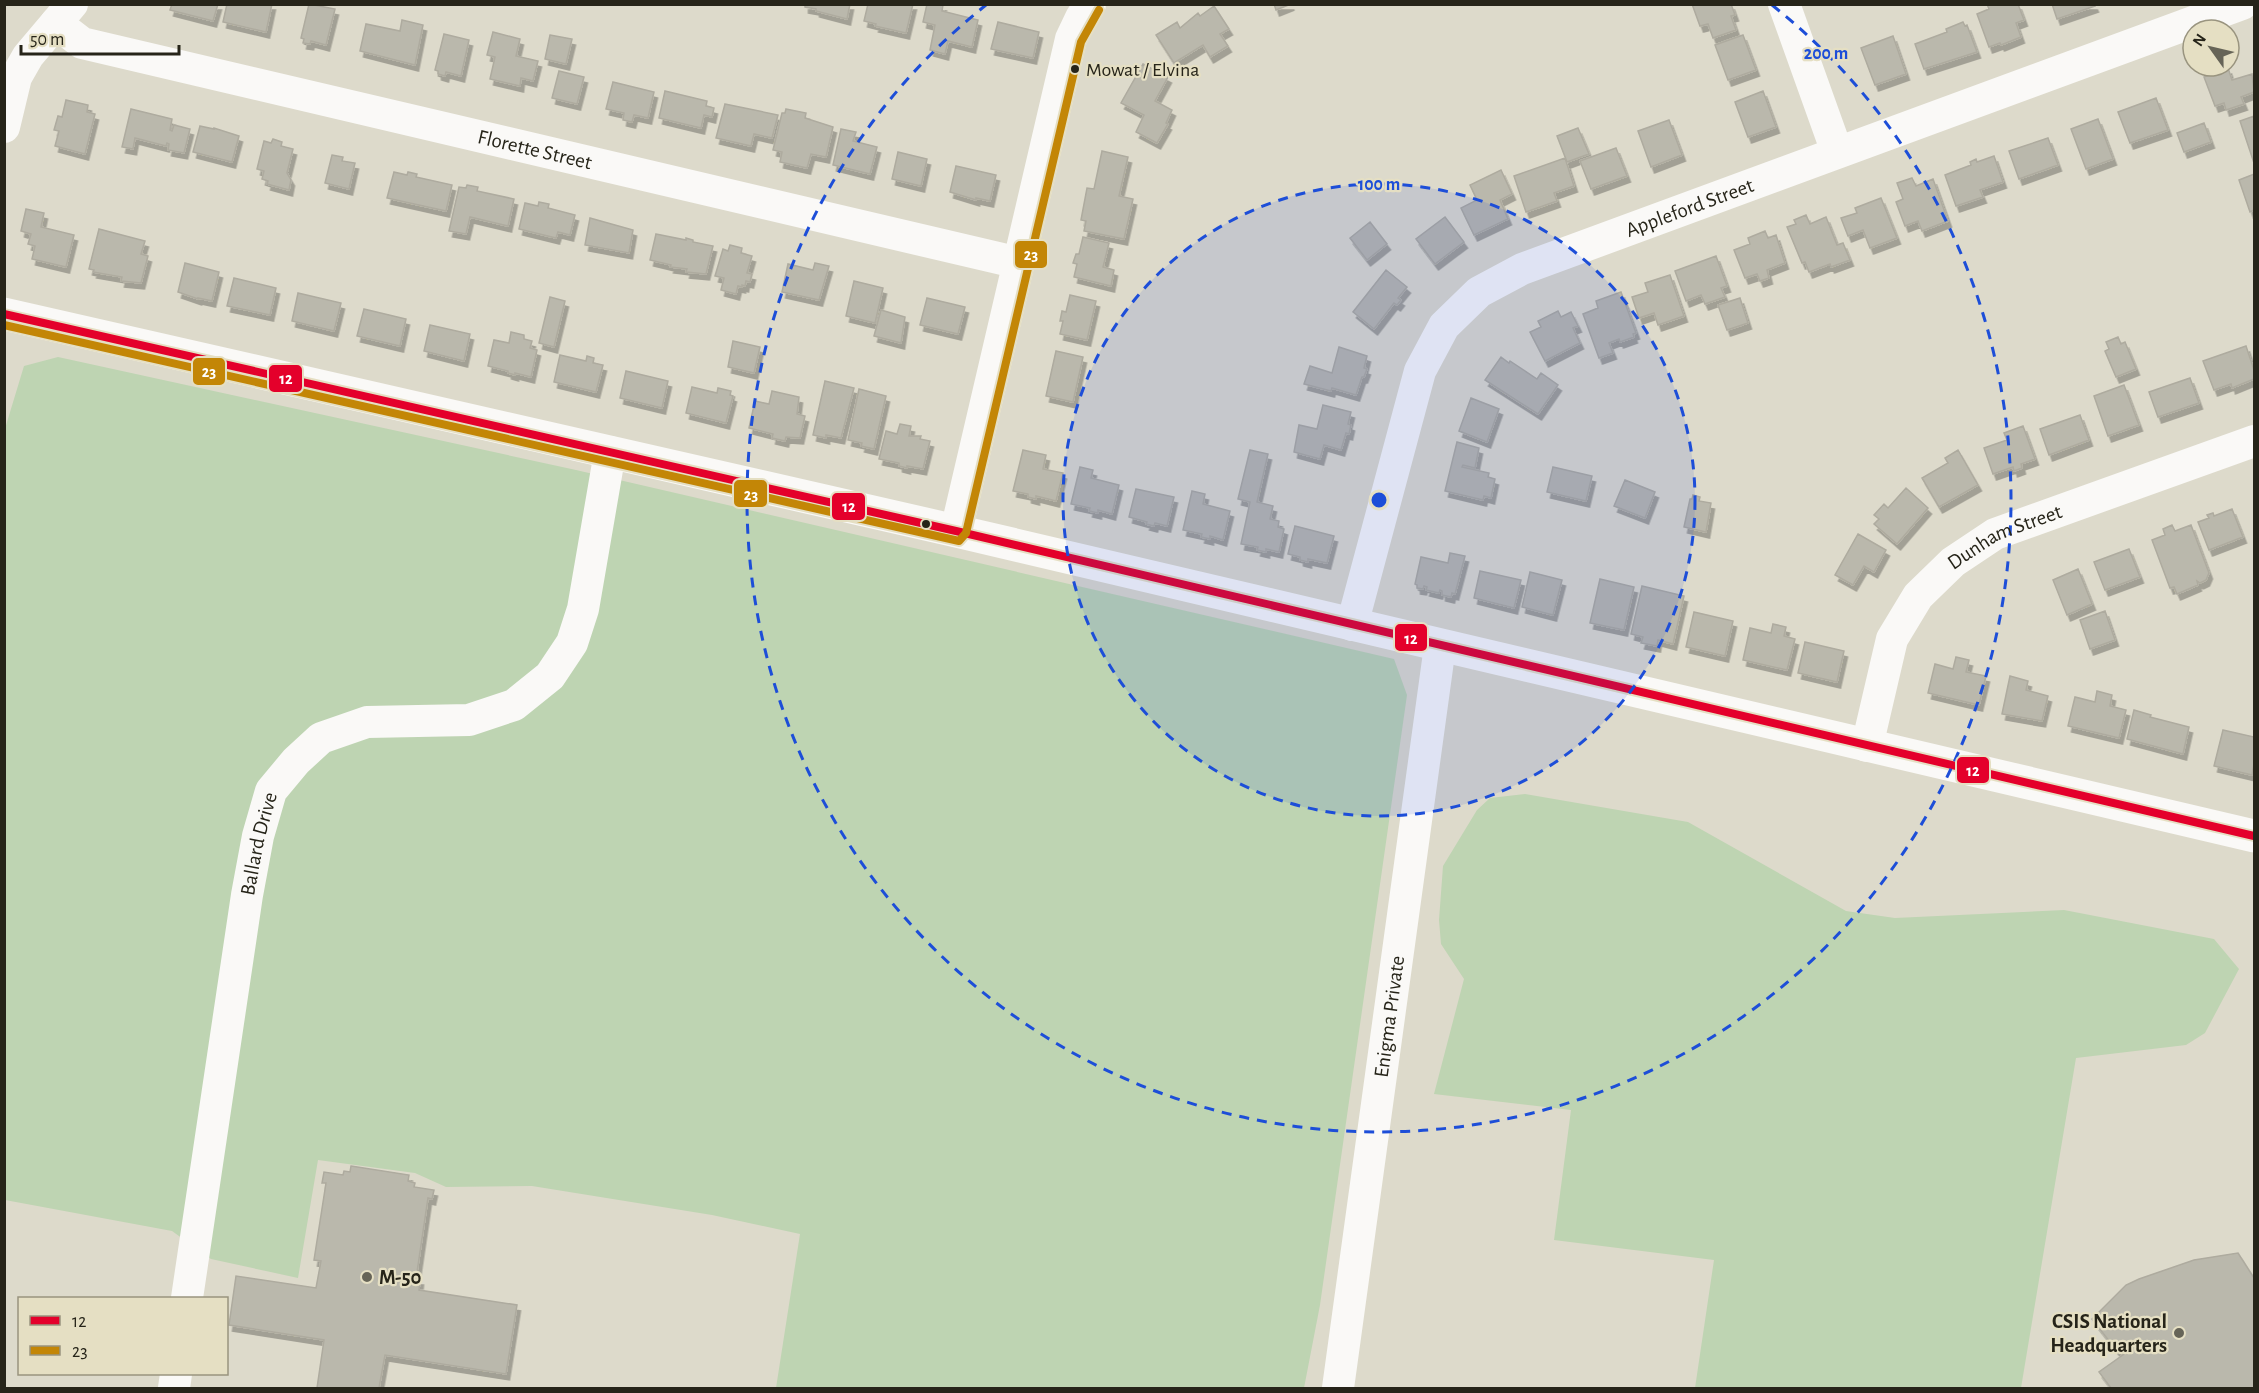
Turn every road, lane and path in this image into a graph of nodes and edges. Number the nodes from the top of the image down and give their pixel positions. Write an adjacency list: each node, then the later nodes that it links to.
1 (1090, 4): 7 (street)
2 (1784, 4): 6 (street)
3 (2242, 4): 6 (street, Appleford Street)
4 (64, 14): 5 (street); 7 (street, Florette Street)
5 (4, 127)
6 (1837, 152): 12 (street, Appleford Street)
7 (1019, 263): 11 (street)
8 (5, 314): 10 (main road)
9 (2254, 441): 14 (street, Dunham Street)
10 (610, 452): 11 (main road); 16 (street, Ballard Drive)
11 (956, 531): 12 (main road)
12 (1352, 625): 13 (main road)
13 (1440, 646): 14 (main road); 17 (street, Enigma Private)
14 (1867, 746): 15 (main road)
15 (2254, 836)
16 (187, 1297)
17 (1338, 1389)

